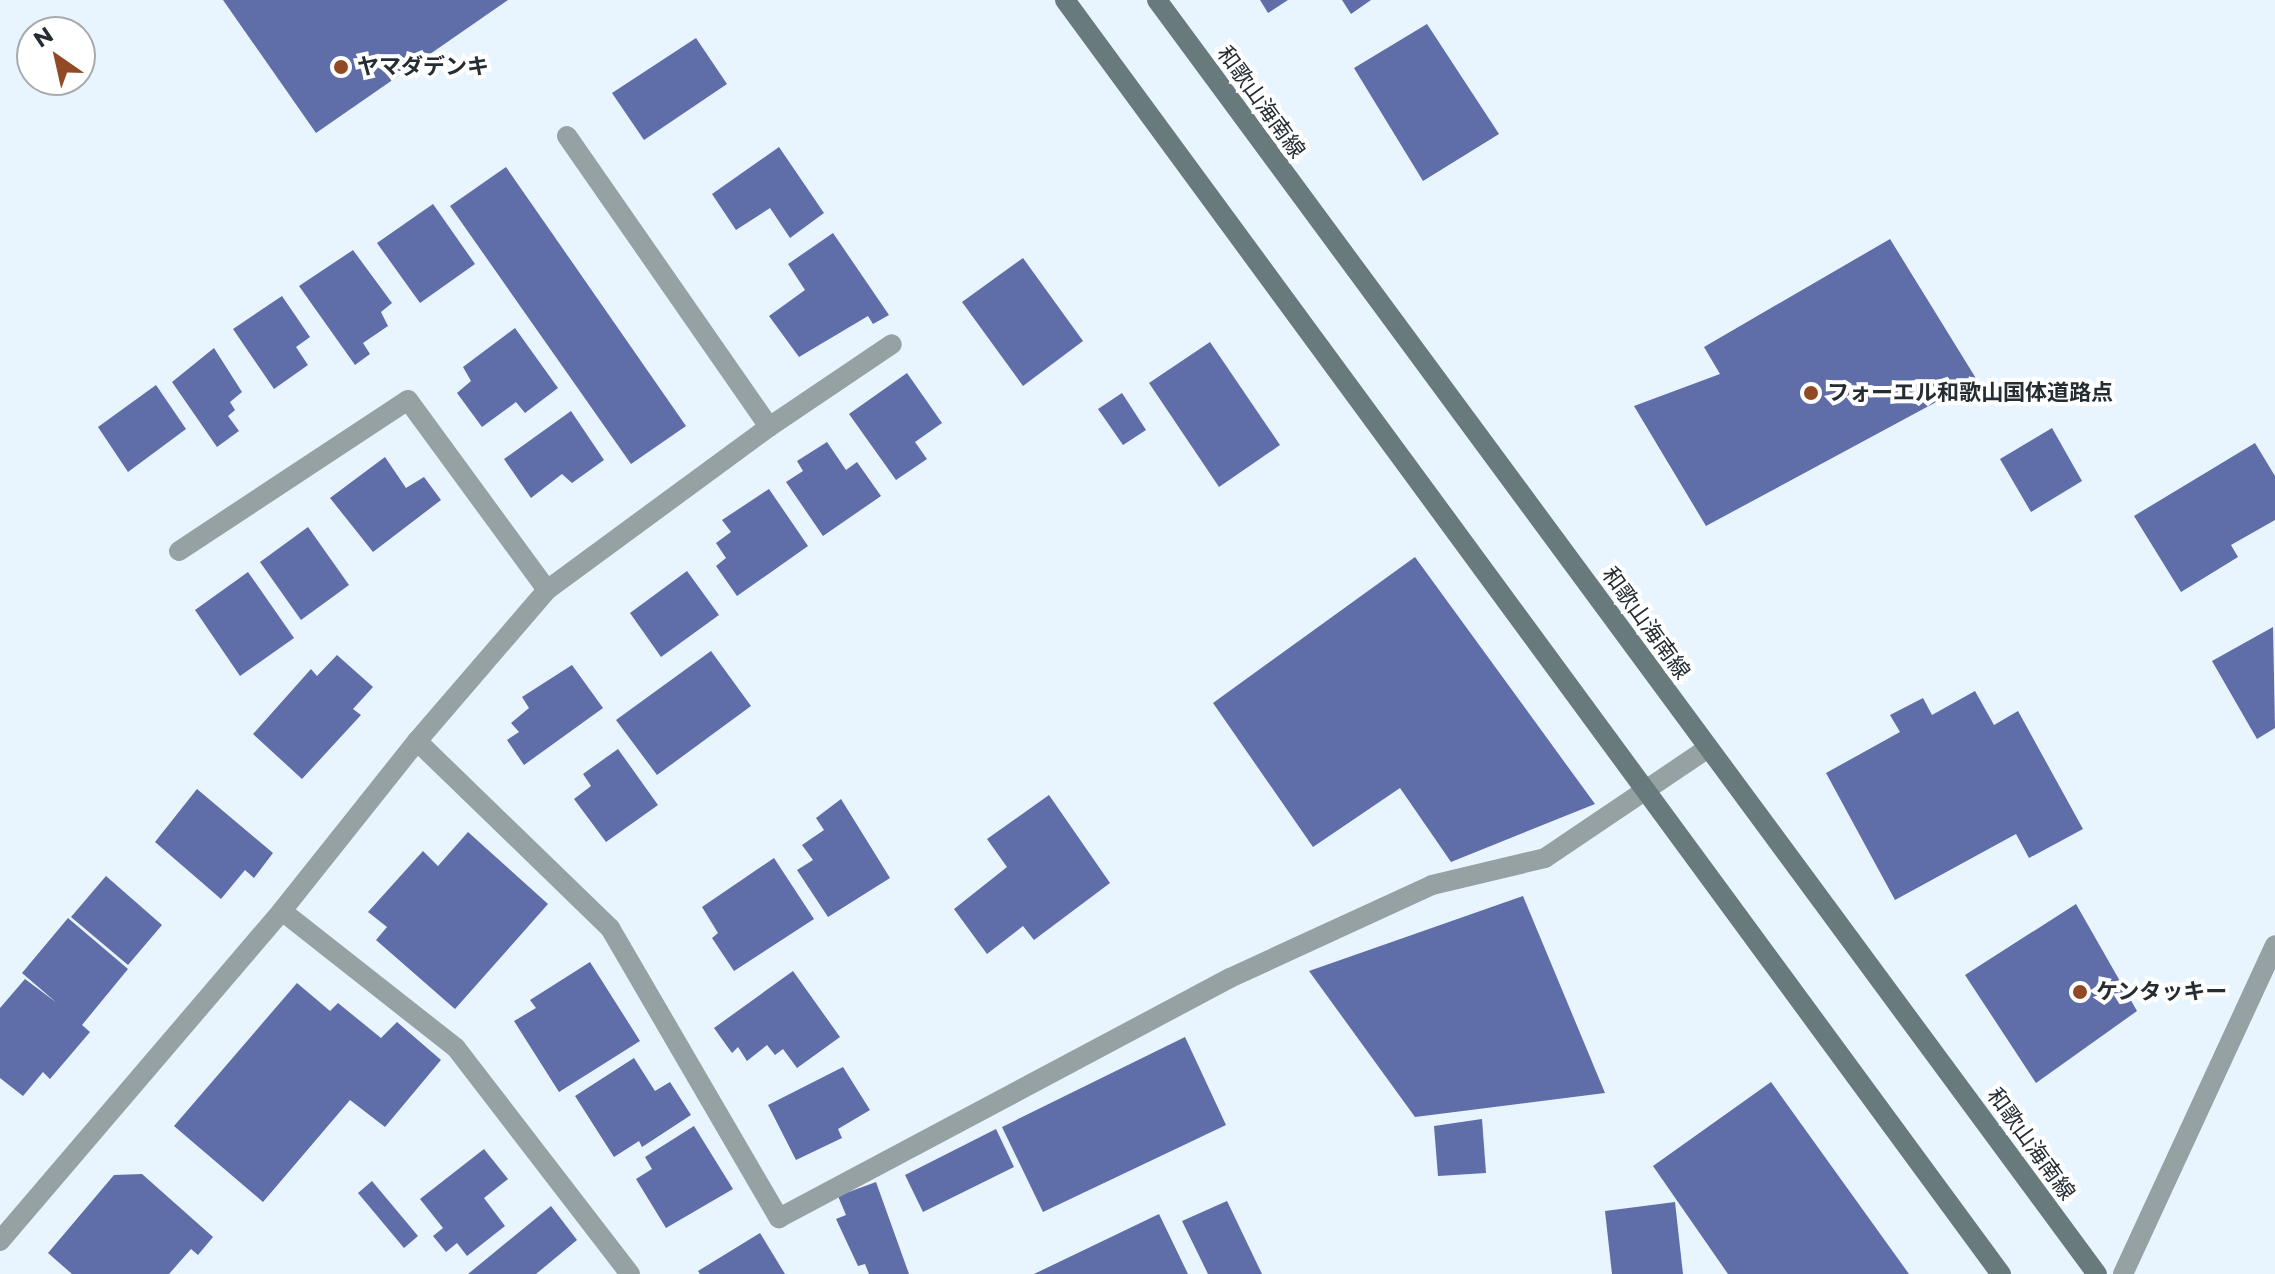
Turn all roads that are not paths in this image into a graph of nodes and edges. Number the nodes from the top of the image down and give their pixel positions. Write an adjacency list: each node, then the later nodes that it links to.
1 (1065, 0): 10 (main road)
2 (1157, 0): 9 (main road, 和歌山海南線)
3 (567, 136): 5 (street)
4 (892, 344): 5 (street)
5 (769, 427): 7 (street)
6 (179, 551): 7 (street)
7 (547, 590): 8 (street)
8 (417, 741): 10 (street); 11 (street)
9 (1708, 748): 10 (street); 16 (main road, 和歌山海南線)
10 (1646, 791): 15 (main road)
11 (282, 911): 13 (street); 14 (street)
12 (2275, 945): 17 (street)
13 (0, 1241)
14 (630, 1274)
15 (2001, 1274)
16 (2097, 1274)
17 (2123, 1274)

